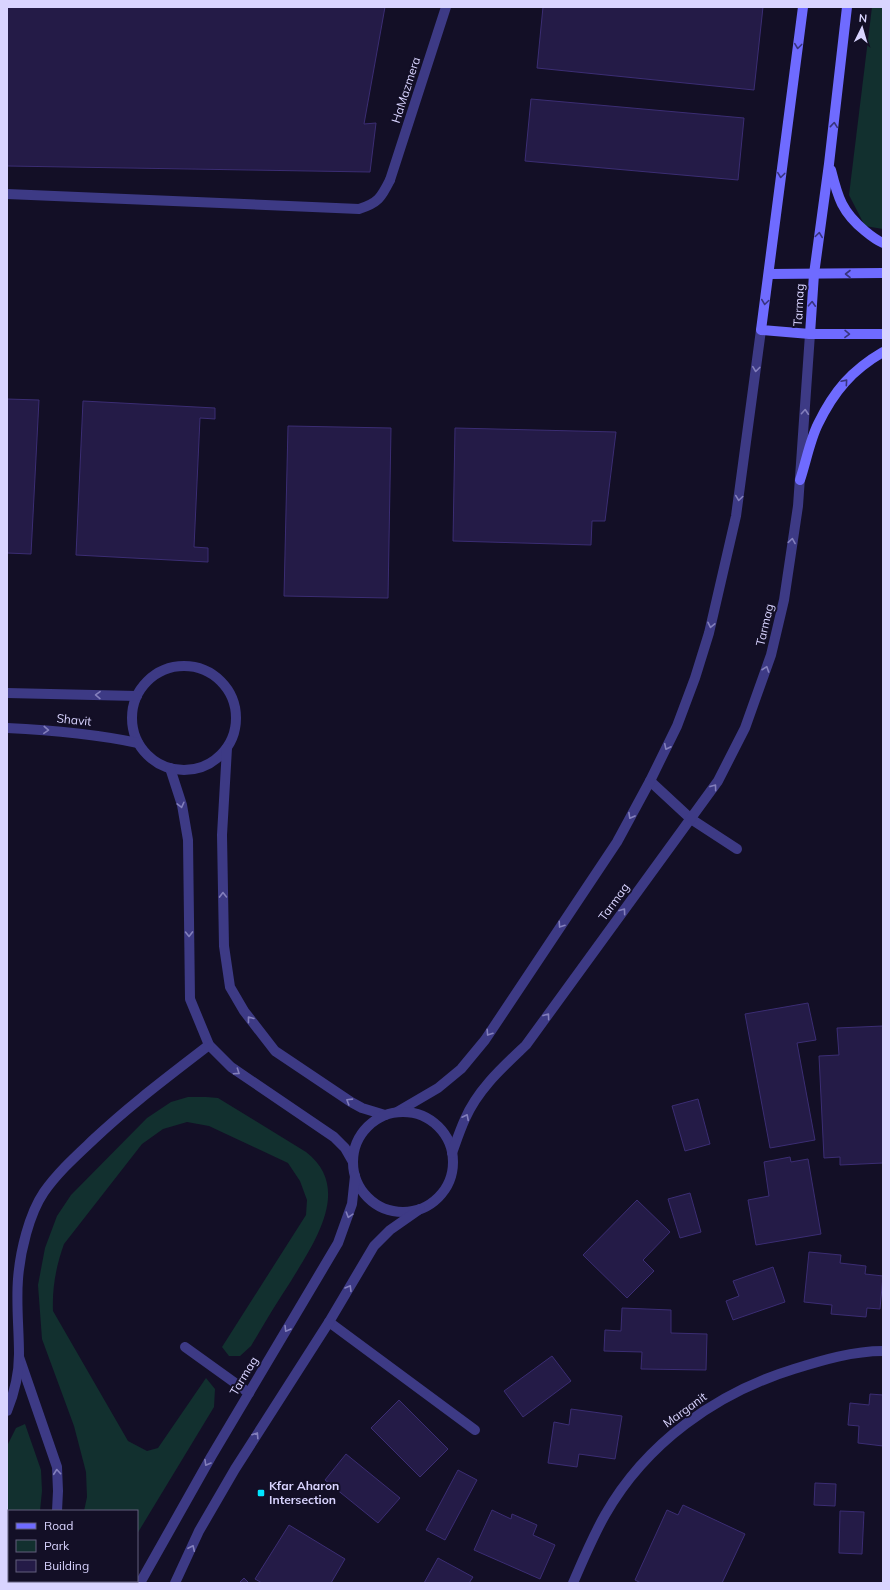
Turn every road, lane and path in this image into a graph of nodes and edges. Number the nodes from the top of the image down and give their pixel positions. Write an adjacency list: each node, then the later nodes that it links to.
1 (446, 7): 5 (street, HaMazmera)
2 (803, 7): 7 (main road, one-way to 7)
3 (847, 7): 4 (main road, Tarmag, one-way to 3)
4 (829, 164): 6 (main road); 8 (main road, Tarmag, one-way to 4)
5 (7, 194)
6 (883, 243)
7 (769, 274): 8 (main road); 10 (main road, one-way to 10)
8 (814, 274): 9 (main road, one-way to 8); 11 (main road, Tarmag, one-way to 8)
9 (883, 274)
10 (761, 330): 11 (main road); 21 (street, one-way to 21)
11 (810, 334): 12 (main road, one-way to 12); 14 (street, Tarmag, one-way to 11)
12 (883, 334)
13 (883, 352): 14 (main road, one-way to 13)
14 (800, 480): 22 (street, Tarmag, one-way to 14)
15 (7, 693): 16 (street, Shavit, one-way to 15)
16 (137, 696): 18 (street); 19 (street)
17 (7, 729): 18 (street, Shavit, one-way to 18)
18 (138, 743): 20 (street)
19 (227, 748): 20 (street); 26 (street, one-way to 19)
20 (170, 768): 24 (street, one-way to 24)
21 (650, 781): 22 (street); 25 (street, one-way to 25)
22 (691, 819): 23 (street); 27 (street, Tarmag, one-way to 22)
23 (737, 849)
24 (209, 1045): 28 (street, one-way to 28); 34 (street)
25 (397, 1112): 26 (street); 27 (street)
26 (385, 1115): 28 (street)
27 (452, 1153): 30 (street)
28 (353, 1162): 29 (street)
29 (355, 1176): 30 (street); 35 (street, Tarmag, one-way to 35)
30 (420, 1209): 31 (street, one-way to 30)
31 (329, 1322): 37 (street); 40 (street, one-way to 31)
32 (185, 1347): 35 (street)
33 (883, 1351): 41 (street, Marganit)
34 (19, 1356): 36 (street); 38 (street, one-way to 34)
35 (249, 1393): 39 (street, Tarmag, one-way to 39)
36 (7, 1411)
37 (475, 1430)
38 (57, 1510)
39 (140, 1583)
40 (175, 1583)
41 (573, 1583)

